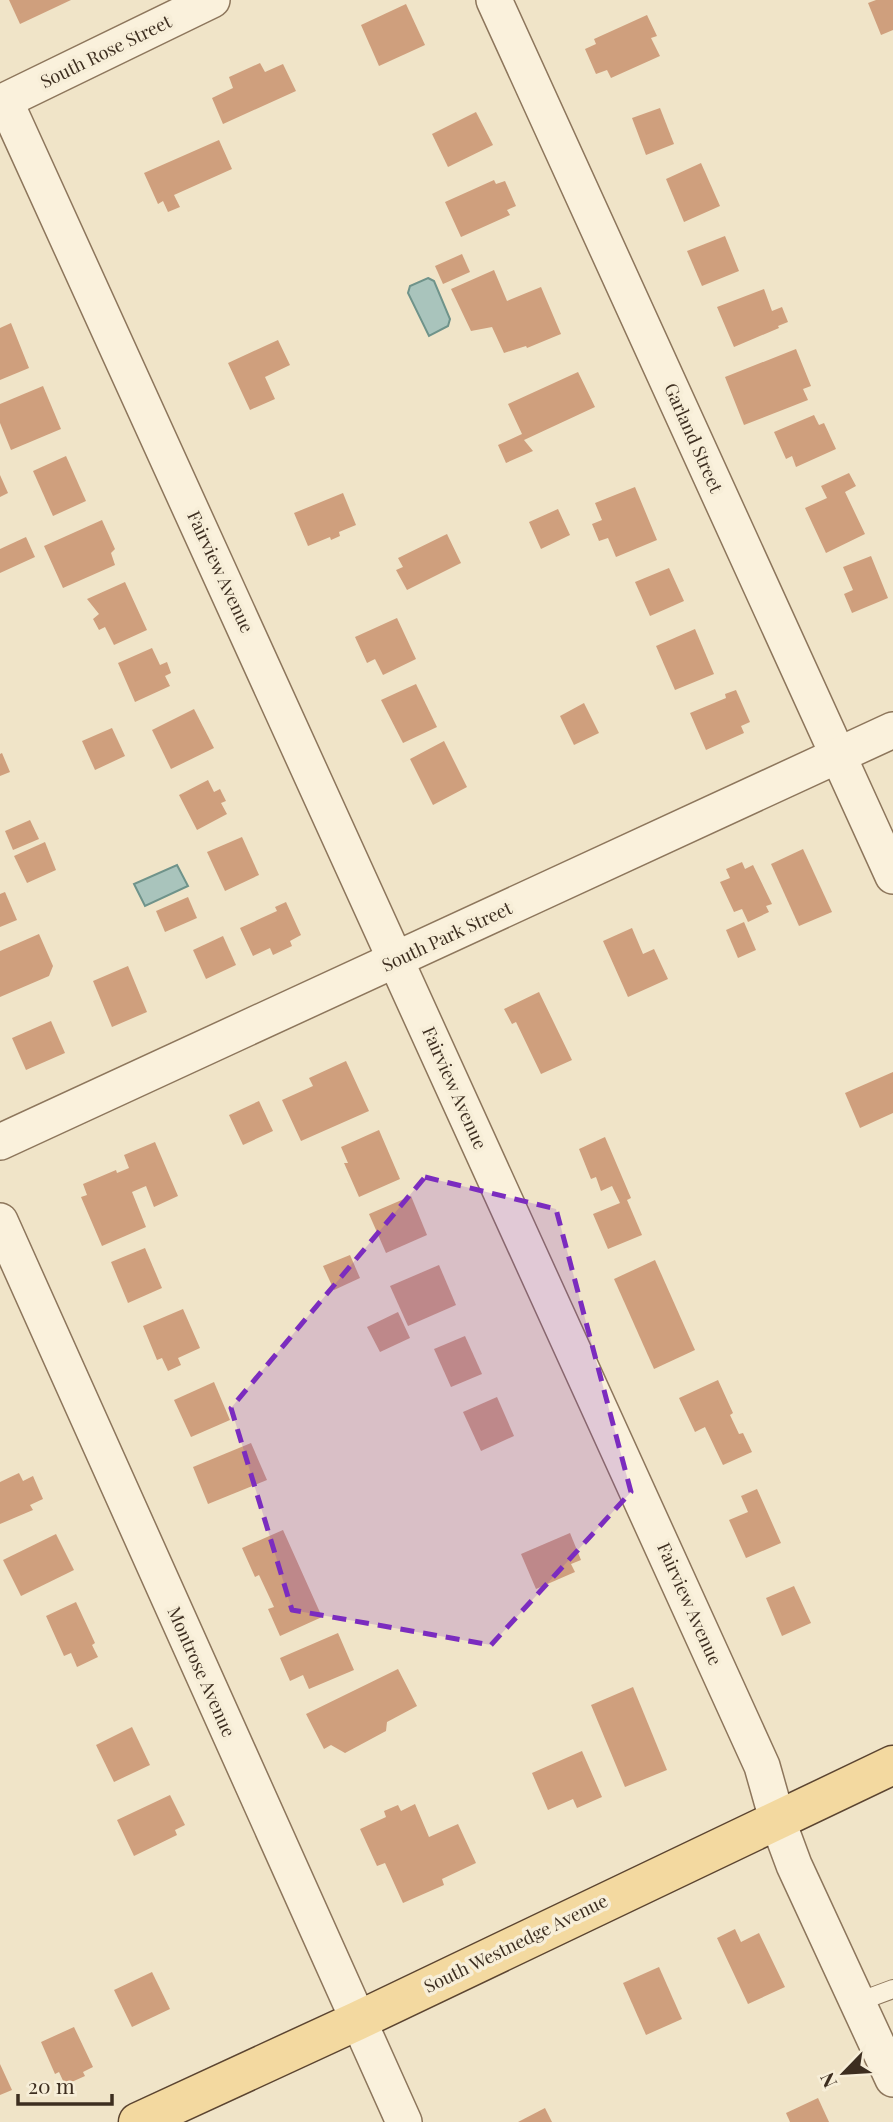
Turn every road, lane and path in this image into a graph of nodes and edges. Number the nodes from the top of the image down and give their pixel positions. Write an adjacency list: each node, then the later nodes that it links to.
1 (212, 0): 3 (street, South Rose Street)
2 (494, 0): 5 (street, Garland Street)
3 (2, 102): 7 (street, Fairview Avenue)
4 (893, 730): 5 (street, South Park Street)
5 (838, 757): 6 (street, Garland Street); 7 (street, South Park Street)
6 (893, 876)
7 (396, 960): 8 (street, South Park Street); 11 (street, Fairview Avenue)
8 (0, 1142)
9 (0, 1221): 14 (street, Montrose Avenue)
10 (893, 1765): 11 (main road, South Westnedge Avenue)
11 (777, 1819): 13 (street, Fairview Avenue); 14 (main road, South Westnedge Avenue)
12 (893, 1989): 13 (lane)
13 (858, 2002): 15 (street, Fairview Avenue)
14 (357, 2021): 16 (main road, South Westnedge Avenue); 17 (street, Montrose Avenue)
15 (893, 2079)
16 (138, 2122)
17 (404, 2122)

